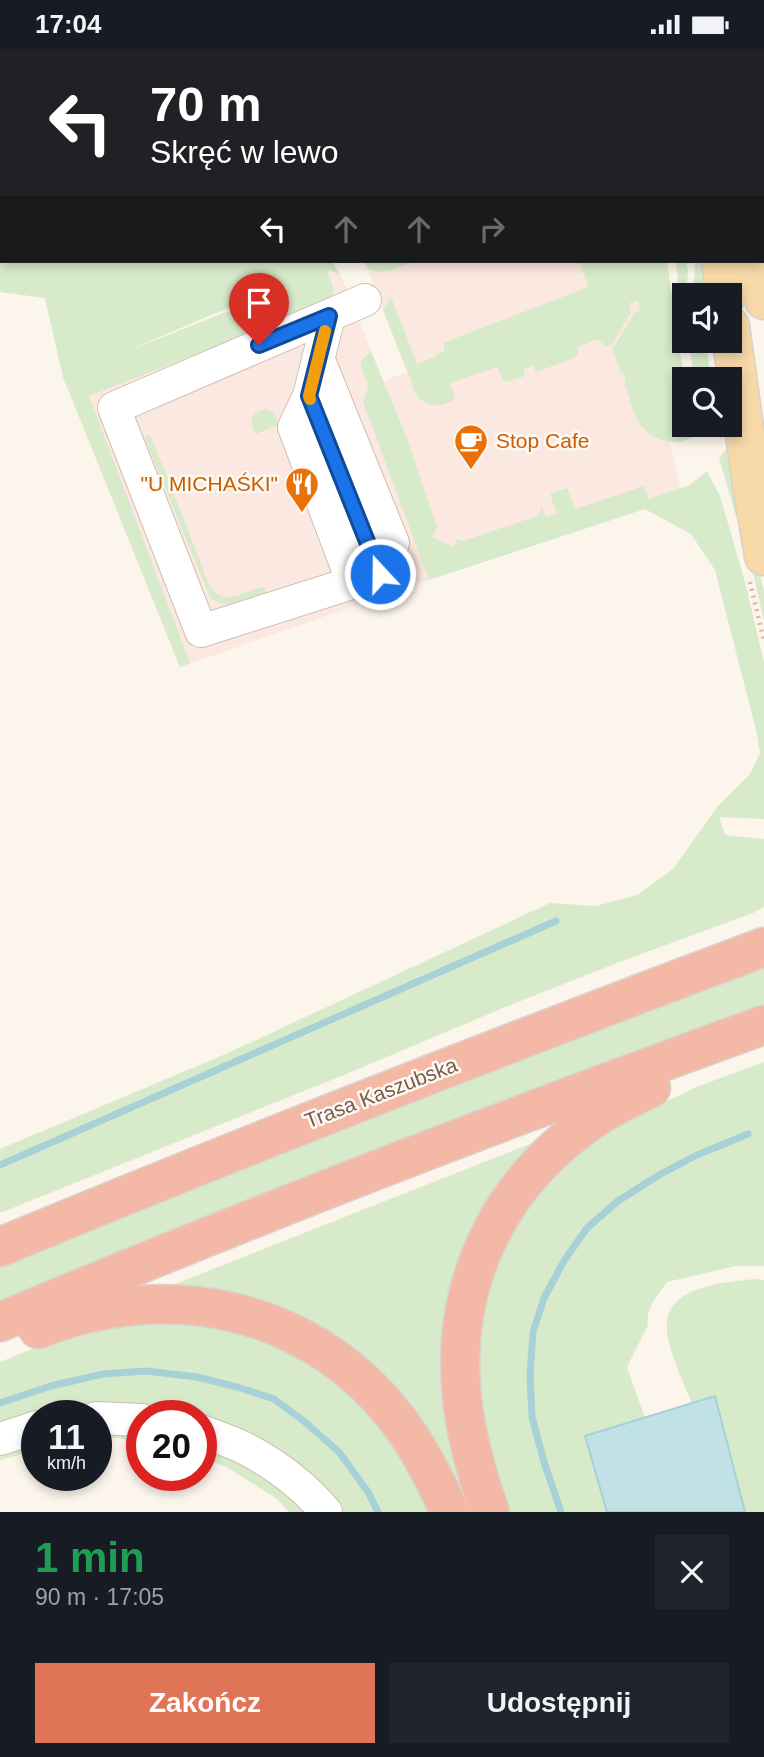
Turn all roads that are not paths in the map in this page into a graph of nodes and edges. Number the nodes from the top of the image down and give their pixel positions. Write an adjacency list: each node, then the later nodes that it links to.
1 (721, 263): 3 (main road)
2 (759, 263): 5 (main road)
3 (724, 283)
4 (365, 300): 6 (street)
5 (764, 300)
6 (329, 316): 8 (street); 10 (street)
7 (734, 353): 9 (main road)
8 (318, 358): 10 (street); 10 (street)
9 (764, 556)
10 (366, 578)
11 (764, 947): 13 (highway, Trasa Kaszubska)
12 (764, 1027): 14 (highway); 21 (highway)
13 (0, 1247)
14 (0, 1322)
15 (0, 1344): 20 (highway)
16 (21, 1432): 18 (street)
17 (217, 1437): 19 (street)
18 (0, 1439)
19 (326, 1512)
20 (450, 1512)
21 (489, 1512)

